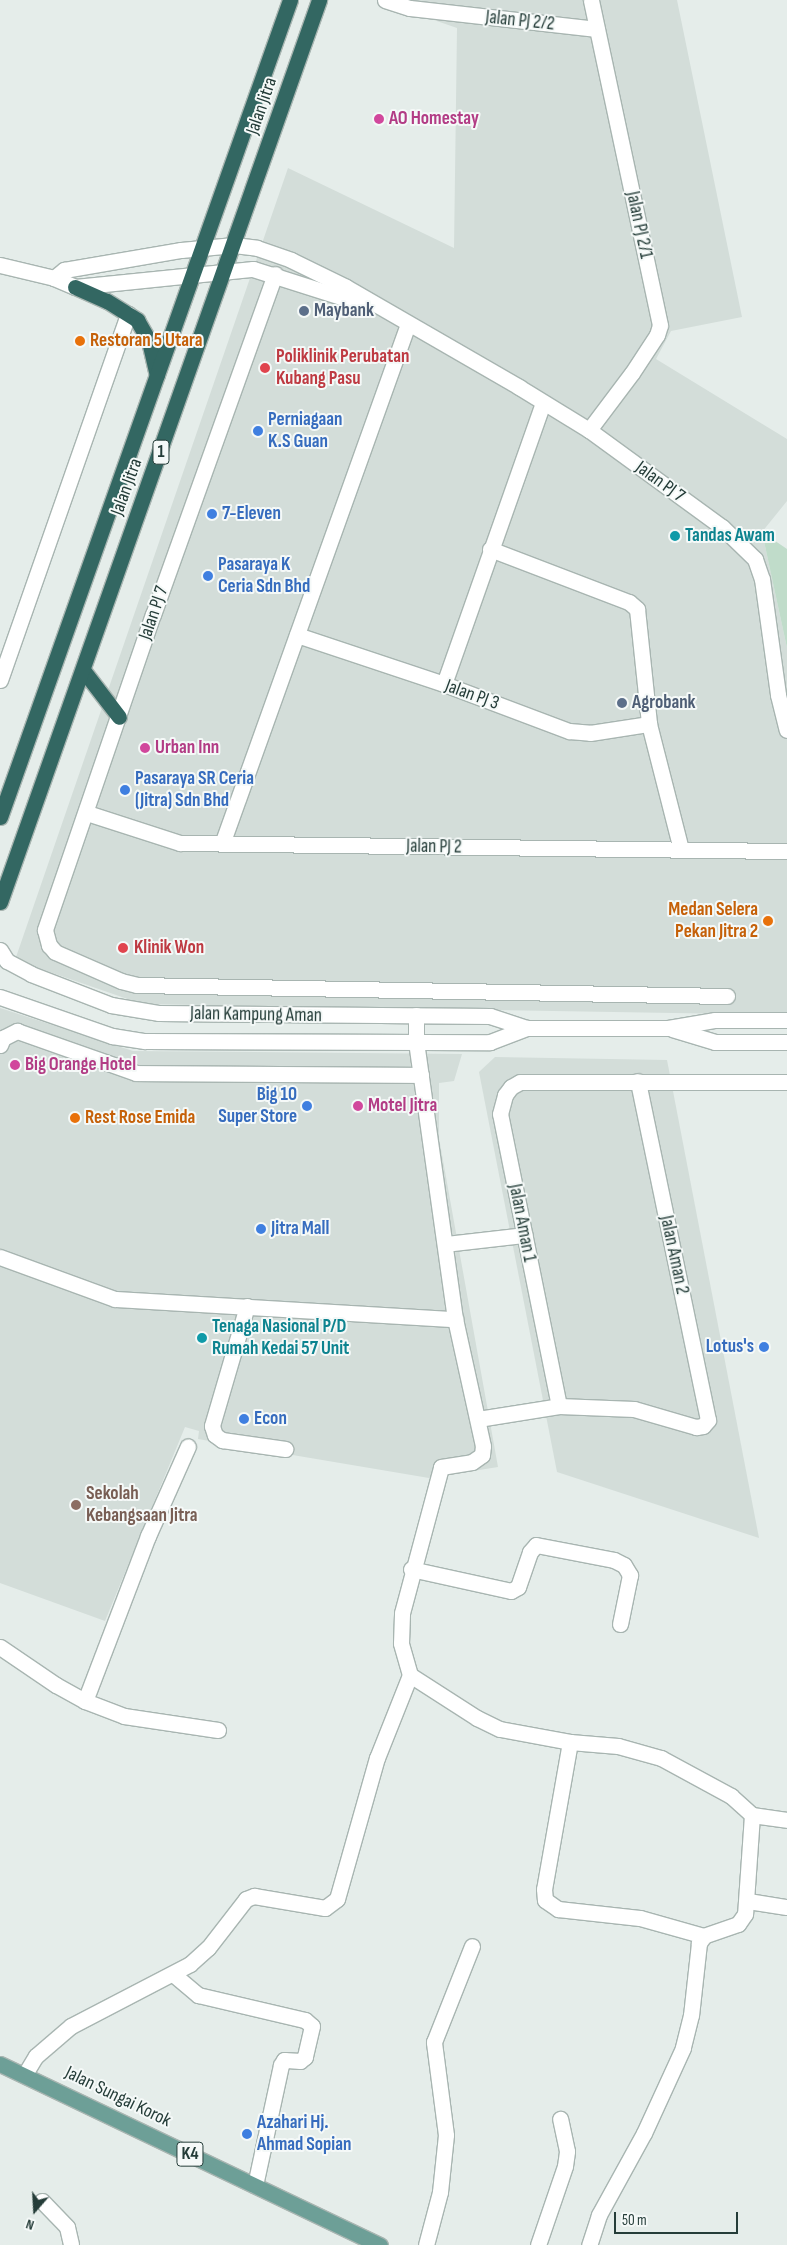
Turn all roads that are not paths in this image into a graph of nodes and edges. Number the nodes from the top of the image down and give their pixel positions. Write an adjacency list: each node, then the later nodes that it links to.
1 (290, 0): 7 (highway, Jalan Jitra / 1)
2 (319, 0): 6 (highway, Jalan Jitra / 1)
3 (385, 0): 5 (street, Jalan PJ 2/2)
4 (591, 0): 5 (street, Jalan PJ 2/1)
5 (597, 29): 19 (street, Jalan PJ 2/1)
6 (234, 245): 7 (street); 9 (highway, Jalan Jitra / 1); 14 (street)
7 (203, 247): 10 (highway, Jalan Jitra / 1); 12 (street)
8 (0, 265): 12 (street)
9 (225, 271): 10 (street); 11 (street); 22 (highway, Jalan Jitra / 1)
10 (194, 273): 13 (street); 17 (highway, Jalan Jitra / 1)
11 (275, 274): 14 (street); 25 (street, Jalan PJ 7)
12 (54, 278): 13 (street)
13 (75, 287): 15 (highway)
14 (377, 308): 16 (street, Jalan PJ 7)
15 (128, 314): 17 (highway); 23 (street)
16 (408, 324): 18 (street, Jalan PJ 7); 21 (street)
17 (157, 375): 29 (highway, Jalan Jitra / 1)
18 (543, 403): 19 (street, Jalan PJ 7); 20 (street)
19 (589, 430): 27 (street, Jalan PJ 7)
20 (490, 549): 24 (street); 26 (street)
21 (297, 636): 24 (street, Jalan PJ 3); 30 (street)
22 (83, 670): 25 (highway); 33 (highway, Jalan Jitra / 1)
23 (0, 680)
24 (444, 684): 26 (street, Jalan PJ 3)
25 (119, 717): 28 (street, Jalan PJ 7)
26 (649, 724): 31 (street)
27 (787, 730)
28 (87, 813): 30 (street, Jalan PJ 2); 35 (street, Jalan PJ 7)
29 (0, 817)
30 (222, 844): 31 (street, Jalan PJ 2)
31 (681, 850): 32 (street, Jalan PJ 2)
32 (787, 851)
33 (0, 902)
34 (0, 950): 37 (street, Jalan Kampung Aman)
35 (727, 996)
36 (0, 997): 41 (street, Jalan Kampung Aman)
37 (416, 1015): 39 (street, Jalan Kampung Aman); 41 (street)
38 (787, 1020): 40 (street, Jalan Kampung Aman)
39 (527, 1028): 40 (street, Jalan Kampung Aman); 41 (street, Jalan Kampung Aman)
40 (668, 1028): 42 (street, Jalan Kampung Aman)
41 (416, 1041): 46 (street)
42 (760, 1041): 43 (street, Jalan Kampung Aman); 45 (street)
43 (787, 1042)
44 (0, 1045): 46 (street)
45 (787, 1053)
46 (421, 1075): 50 (street)
47 (638, 1081): 48 (street, Jalan Aman 1); 49 (street, Jalan Aman 1); 54 (street, Jalan Aman 2)
48 (787, 1082)
49 (524, 1235): 50 (street); 54 (street, Jalan Aman 1)
50 (445, 1244): 53 (street)
51 (0, 1257): 52 (street)
52 (247, 1306): 53 (street); 57 (street)
53 (455, 1320): 55 (street)
54 (559, 1406): 55 (street)
55 (478, 1419): 58 (street)
56 (188, 1446): 62 (street)
57 (285, 1449)
58 (411, 1570): 59 (street); 61 (street)
59 (620, 1624)
60 (0, 1647): 62 (street)
61 (410, 1674): 64 (street); 71 (street)
62 (85, 1701): 63 (street)
63 (218, 1730)
64 (570, 1742): 65 (street); 69 (street)
65 (752, 1815): 66 (street); 67 (street)
66 (787, 1820)
67 (748, 1901): 68 (street); 69 (street)
68 (787, 1907)
69 (704, 1936): 81 (street)
70 (472, 1946): 79 (street)
71 (174, 1974): 73 (street); 75 (street)
72 (0, 2064): 73 (main road, Jalan Sungai Korok / K4)
73 (24, 2074): 75 (main road, Jalan Sungai Korok / K4)
74 (560, 2119): 80 (street)
75 (255, 2185): 78 (main road, Jalan Sungai Korok / K4)
76 (42, 2201): 77 (street)
77 (70, 2245)
78 (380, 2245)
79 (426, 2245)
80 (538, 2245)
81 (589, 2245)

